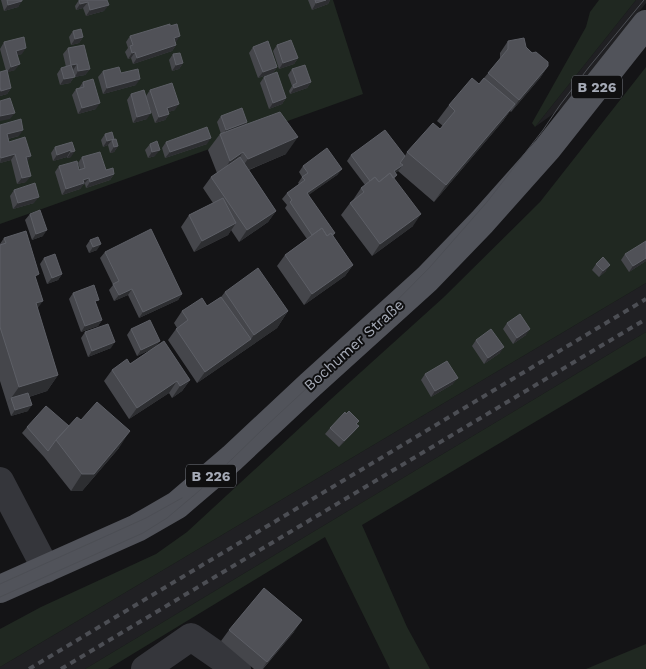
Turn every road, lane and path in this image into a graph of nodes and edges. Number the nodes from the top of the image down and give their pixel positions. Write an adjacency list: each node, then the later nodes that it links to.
1 (646, 24): 3 (main road, Bochumer Straße / B 226)
2 (0, 481): 3 (street)
3 (46, 569): 4 (main road, Bochumer Straße / B 226)
4 (0, 589)
5 (145, 669): 6 (street)
6 (237, 669)

